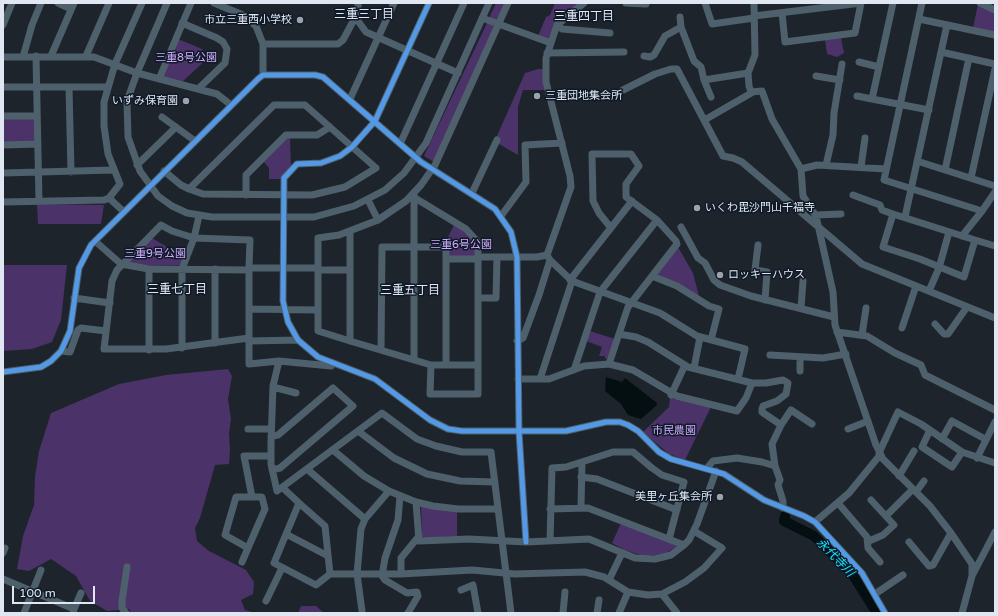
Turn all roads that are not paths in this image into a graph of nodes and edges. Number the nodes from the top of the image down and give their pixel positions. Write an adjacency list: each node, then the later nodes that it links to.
1 (12, 3): 34 (street)
2 (42, 3): 52 (street)
3 (58, 3): 24 (street)
4 (109, 3): 49 (street)
5 (142, 3): 55 (street)
6 (167, 3): 61 (street)
7 (191, 3): 32 (street)
8 (214, 3): 42 (street)
9 (358, 3): 27 (street)
10 (394, 3): 40 (street)
11 (429, 3): 43 (street)
12 (464, 3): 56 (street)
13 (489, 3): 29 (street)
14 (508, 3): 33 (street)
15 (584, 3): 35 (street)
16 (626, 3): 22 (street)
17 (704, 3): 30 (street)
18 (754, 3): 30 (street)
19 (861, 3): 26 (street); 26 (street)
20 (893, 3): 59 (street)
21 (922, 3): 31 (street)
22 (646, 4)
23 (985, 4): 25 (street)
24 (72, 6): 48 (street)
25 (995, 10)
26 (782, 13): 30 (street)
27 (357, 14): 40 (street); 42 (street)
28 (680, 17): 37 (street)
29 (482, 18): 33 (street); 62 (street)
30 (754, 18): 63 (street)
31 (919, 19): 36 (street); 80 (street)
32 (182, 23): 66 (street); 73 (street)
33 (498, 24): 41 (street); 103 (street)
34 (3, 25)
35 (557, 25): 38 (street); 41 (street)
36 (947, 25): 39 (street); 45 (street)
37 (681, 27): 50 (street); 67 (street)
38 (610, 33)
39 (995, 35)
40 (378, 38): 43 (street); 79 (street)
41 (551, 42): 46 (street)
42 (263, 44): 64 (street)
43 (407, 50): 56 (street); 87 (street)
44 (624, 52): 46 (street)
45 (941, 52): 53 (street); 82 (street)
46 (547, 53): 93 (street)
47 (36, 56): 48 (street); 52 (street); 71 (street)
48 (51, 56): 49 (street)
49 (86, 56): 55 (street)
50 (644, 56)
51 (3, 57): 52 (street)
52 (22, 57)
53 (969, 58): 58 (street); 107 (street)
54 (859, 62): 59 (street)
55 (115, 64): 61 (street); 69 (street)
56 (437, 64): 62 (street); 95 (street)
57 (842, 64): 68 (street)
58 (995, 64)
59 (879, 66): 78 (street)
60 (995, 69): 112 (street)
61 (137, 73): 66 (street); 100 (street)
62 (458, 73): 98 (street)
63 (748, 73): 67 (street); 75 (street)
64 (263, 75): 79 (street); 81 (street)
65 (816, 76): 68 (street)
66 (159, 79): 73 (street)
67 (704, 80): 77 (street)
68 (840, 80): 101 (street)
69 (108, 86): 72 (street); 106 (street)
70 (3, 87): 71 (street)
71 (37, 87): 72 (street); 84 (street)
72 (69, 87): 109 (street)
73 (198, 89): 81 (street)
74 (624, 90): 140 (street)
75 (753, 92): 86 (street); 104 (street)
76 (857, 96): 78 (street)
77 (711, 97)
78 (872, 98): 80 (street)
79 (350, 99): 87 (street)
80 (900, 104): 82 (street); 105 (street)
81 (231, 105): 91 (street)
82 (929, 110): 99 (street)
83 (3, 116): 84 (street)
84 (38, 116): 94 (street)
85 (162, 117): 88 (street)
86 (708, 118)
87 (375, 121): 95 (street); 97 (street)
88 (176, 127): 91 (street); 100 (street)
89 (330, 127): 97 (street); 115 (street); 118 (street)
90 (865, 138): 102 (street)
91 (195, 140): 108 (street)
92 (497, 140): 117 (street)
93 (562, 143): 134 (street); 153 (street)
94 (38, 144): 96 (street); 111 (street)
95 (400, 144): 98 (street)
96 (3, 145)
97 (352, 147): 119 (street); 119 (street)
98 (417, 158): 103 (street); 124 (street)
99 (918, 161): 107 (street); 116 (street)
100 (138, 165): 113 (street)
101 (826, 165): 102 (street); 104 (street)
102 (861, 168): 105 (street)
103 (433, 169): 117 (street); 121 (street)
104 (801, 169): 132 (street)
105 (886, 169): 116 (street)
106 (114, 170): 109 (street); 123 (street)
107 (945, 170): 112 (street)
108 (164, 171): 113 (street); 115 (street)
109 (71, 172): 111 (street)
110 (3, 173): 111 (street)
111 (39, 173): 125 (street)
112 (971, 178): 114 (street)
113 (150, 185): 128 (street); 133 (street)
114 (995, 186)
115 (189, 189): 118 (street)
116 (911, 189): 129 (street); 136 (street)
117 (472, 193): 134 (street)
118 (246, 195): 119 (street)
119 (284, 195): 135 (street)
120 (853, 195): 131 (street)
121 (414, 196): 137 (street); 150 (street); 154 (street)
122 (994, 196): 129 (street)
123 (109, 198): 125 (street); 128 (street)
124 (368, 200): 135 (street); 137 (street)
125 (39, 201): 127 (street)
126 (632, 201): 138 (street); 141 (street); 141 (street)
127 (3, 202)
128 (123, 211): 147 (street)
129 (982, 211): 144 (street)
130 (841, 214): 132 (street)
131 (893, 214): 136 (street); 158 (street)
132 (815, 215): 140 (street)
133 (199, 216): 135 (street); 145 (street)
134 (501, 216): 152 (street)
135 (284, 217): 157 (street)
136 (905, 217): 143 (street)
137 (378, 220): 142 (street)
138 (657, 220): 165 (street); 170 (street)
139 (681, 226): 173 (street)
140 (819, 227): 168 (street); 182 (street)
141 (611, 228): 166 (street)
142 (350, 232): 163 (street); 164 (street)
143 (949, 232): 144 (street); 158 (street)
144 (962, 236): 146 (street)
145 (194, 238): 156 (street); 160 (street); 162 (street)
146 (975, 240): 149 (street); 158 (street)
147 (94, 241): 156 (street); 171 (street)
148 (758, 245): 173 (street)
149 (995, 246)
150 (414, 247): 155 (street); 199 (street); 204 (street)
151 (497, 257): 152 (street); 154 (street); 172 (street)
152 (517, 257): 153 (street); 195 (street)
153 (548, 257): 166 (street); 195 (street)
154 (478, 258): 155 (street); 172 (street)
155 (446, 259): 208 (street)
156 (121, 264): 159 (street); 174 (street)
157 (284, 268): 162 (street); 163 (street); 180 (street)
158 (939, 268): 169 (street)
159 (149, 269): 160 (street); 198 (street)
160 (182, 269): 161 (street); 197 (street)
161 (215, 269): 162 (street); 196 (street)
162 (249, 269): 179 (street)
163 (318, 269): 164 (street); 181 (street)
164 (350, 270): 194 (street)
165 (652, 276): 175 (street); 193 (street)
166 (571, 280): 170 (street); 217 (street)
167 (803, 281): 177 (street)
168 (916, 286): 169 (street); 185 (street)
169 (929, 291): 176 (street)
170 (600, 292): 175 (street); 213 (street)
171 (74, 298): 174 (street); 200 (street)
172 (478, 298): 209 (street)
173 (765, 300): 177 (street)
174 (110, 303): 186 (street)
175 (630, 303): 188 (street); 190 (street)
176 (967, 307): 183 (street); 184 (street)
177 (801, 308): 182 (street)
178 (866, 308): 189 (street)
179 (249, 309): 180 (street); 191 (street)
180 (285, 310): 181 (street); 192 (street)
181 (318, 310): 194 (street)
182 (834, 317): 187 (street)
183 (995, 318)
184 (935, 324)
185 (902, 328)
186 (106, 331): 198 (street); 200 (street)
187 (837, 332): 189 (street); 201 (street)
188 (619, 334): 207 (street); 210 (street)
189 (862, 335): 223 (street)
190 (700, 337): 193 (street); 212 (street)
191 (249, 339): 192 (street); 196 (street); 205 (street)
192 (298, 340): 211 (street)
193 (711, 340): 218 (street)
194 (350, 341): 199 (street)
195 (517, 341): 216 (street)
196 (215, 343): 197 (street)
197 (182, 348): 198 (street)
198 (149, 350)
199 (381, 350): 204 (street)
200 (61, 351): 215 (street)
201 (846, 354): 203 (street); 224 (street)
202 (770, 355): 203 (street)
203 (800, 357): 214 (street)
204 (414, 359): 206 (street)
205 (279, 361): 211 (street); 220 (street)
206 (431, 364): 208 (street); 209 (street)
207 (609, 364): 213 (street); 222 (street)
208 (446, 365): 209 (street)
209 (478, 365)
210 (685, 365): 212 (street); 222 (street)
211 (342, 367): 233 (street)
212 (694, 368): 218 (street)
213 (574, 370): 217 (street)
214 (800, 371)
215 (3, 372)
216 (518, 379): 217 (street); 233 (street)
217 (540, 379)
218 (738, 379): 219 (street)
219 (752, 383): 222 (street); 227 (street)
220 (273, 387): 221 (street); 229 (street)
221 (296, 393)
222 (671, 395)
223 (995, 410)
224 (868, 421): 230 (street); 240 (street)
225 (995, 422): 236 (street)
226 (812, 424): 227 (street)
227 (781, 425): 245 (street)
228 (248, 429): 229 (street)
229 (271, 429): 234 (street)
230 (848, 429)
231 (930, 430): 235 (street); 239 (street); 240 (street)
232 (358, 431): 237 (street); 253 (street); 253 (street)
233 (519, 432): 246 (street); 280 (street)
234 (271, 437): 241 (street); 248 (street)
235 (942, 439): 236 (street); 239 (street)
236 (985, 439): 242 (street)
237 (333, 450): 247 (street); 255 (street)
238 (914, 451): 250 (street)
239 (962, 452): 242 (street)
240 (879, 454): 250 (street); 262 (street)
241 (271, 456): 248 (street); 258 (street)
242 (977, 458): 244 (street)
243 (582, 462): 251 (street); 266 (street); 267 (street)
244 (995, 463)
245 (775, 466): 246 (street); 264 (street)
246 (707, 468): 249 (street)
247 (307, 469): 254 (street); 269 (street)
248 (272, 470): 254 (street)
249 (716, 471): 264 (street); 271 (street)
250 (899, 476): 256 (street)
251 (581, 477): 263 (street); 267 (street)
252 (924, 481): 256 (street)
253 (495, 482): 265 (street)
254 (283, 488): 261 (street)
255 (388, 491): 257 (street); 269 (street)
256 (914, 491): 268 (street); 273 (street)
257 (400, 496): 260 (street); 294 (street)
258 (252, 497): 283 (street); 283 (street)
259 (871, 500): 268 (street)
260 (416, 502): 265 (street); 275 (street)
261 (299, 503): 274 (street); 285 (street)
262 (838, 503): 270 (street); 279 (street)
263 (581, 508): 266 (street); 276 (street)
264 (783, 508): 270 (street)
265 (498, 509): 277 (street)
266 (550, 509): 278 (street)
267 (677, 510): 276 (street)
268 (886, 516): 279 (street)
269 (365, 519): 293 (street)
270 (815, 522): 306 (street)
271 (694, 532): 282 (street); 305 (street)
272 (995, 532): 297 (street)
273 (951, 533): 281 (street); 297 (street)
274 (286, 534): 285 (street); 289 (street)
275 (418, 536): 277 (street); 295 (street)
276 (669, 539): 282 (street)
277 (502, 540): 280 (street); 291 (street)
278 (550, 541): 280 (street); 284 (street)
279 (869, 541): 287 (street)
280 (526, 542)
281 (909, 542)
282 (684, 545): 284 (street)
283 (248, 548): 286 (street)
284 (622, 553): 299 (street)
285 (328, 556): 292 (street)
286 (242, 562)
287 (880, 562)
288 (127, 567): 312 (street)
289 (282, 568): 292 (street); 308 (street)
290 (41, 570): 301 (street)
291 (506, 573): 295 (street); 299 (street); 315 (street)
292 (330, 574): 293 (street)
293 (357, 574): 294 (street); 310 (street)
294 (382, 574): 295 (street); 313 (street)
295 (401, 574)
296 (903, 576): 306 (street)
297 (972, 576): 321 (street)
298 (3, 579): 301 (street)
299 (610, 580): 304 (street)
300 (461, 590): 314 (street)
301 (33, 591): 309 (street); 311 (street)
302 (81, 592): 309 (street)
303 (565, 592): 316 (street)
304 (628, 592): 305 (street); 318 (street)
305 (662, 594): 319 (street)
306 (875, 594): 320 (street)
307 (599, 600): 317 (street)
308 (266, 601)
309 (74, 611)
310 (362, 611)
311 (24, 613)
312 (126, 613)
313 (408, 613)
314 (478, 613)
315 (510, 613)
316 (563, 613)
317 (597, 613)
318 (619, 613)
319 (677, 613)
320 (885, 613)
321 (962, 613)

